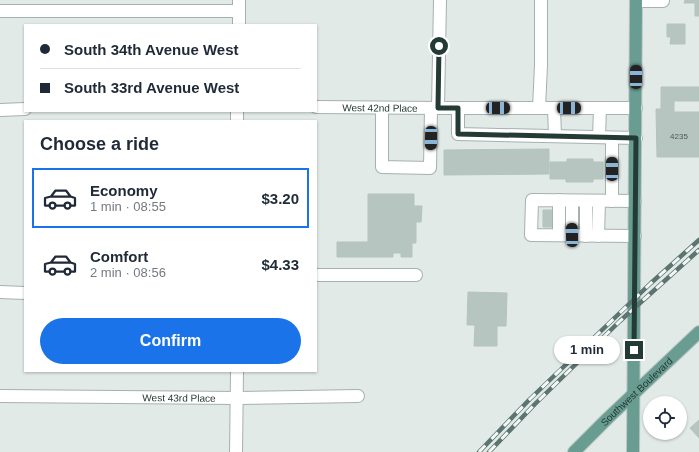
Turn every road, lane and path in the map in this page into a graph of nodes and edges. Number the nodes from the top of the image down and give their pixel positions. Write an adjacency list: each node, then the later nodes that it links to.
1 (440, 0): 10 (street)
2 (541, 0): 12 (street)
3 (636, 0): 4 (street); 15 (main road)
4 (663, 0)
5 (239, 5): 6 (street); 7 (street)
6 (0, 11)
7 (239, 24)
8 (317, 107): 9 (street, West 42nd Place)
9 (382, 108): 10 (street, West 42nd Place); 10 (street)
10 (435, 108): 11 (street, West 42nd Place)
11 (458, 108): 12 (street, West 42nd Place); 18 (street)
12 (539, 108): 13 (street, West 42nd Place)
13 (554, 108): 14 (street, West 42nd Place); 18 (street)
14 (600, 108): 15 (street, West 42nd Place); 19 (street)
15 (636, 108): 21 (main road)
16 (24, 109): 17 (street)
17 (0, 110)
18 (555, 136): 19 (street)
19 (599, 138): 20 (street)
20 (612, 138): 21 (street); 25 (street)
21 (636, 138): 26 (main road)
22 (559, 200): 23 (street); 27 (street); 27 (street)
23 (572, 200): 24 (street); 28 (street)
24 (592, 201): 25 (street); 29 (street); 30 (street)
25 (612, 201): 26 (street)
26 (635, 201): 31 (main road)
27 (559, 235): 28 (street)
28 (572, 235): 29 (street)
29 (586, 236): 30 (street)
30 (598, 236): 31 (street)
31 (635, 236): 38 (main road)
32 (317, 275): 33 (street)
33 (416, 275)
34 (0, 292): 35 (street)
35 (24, 293)
36 (699, 332): 38 (main road, Southwest Boulevard)
37 (237, 372): 41 (street)
38 (634, 394): 43 (main road, Southwest Boulevard); 44 (main road)
39 (0, 396): 41 (street, West 43rd Place)
40 (358, 396): 41 (street, West 43rd Place)
41 (237, 398): 42 (street)
42 (236, 452)
43 (574, 452)
44 (633, 452)

